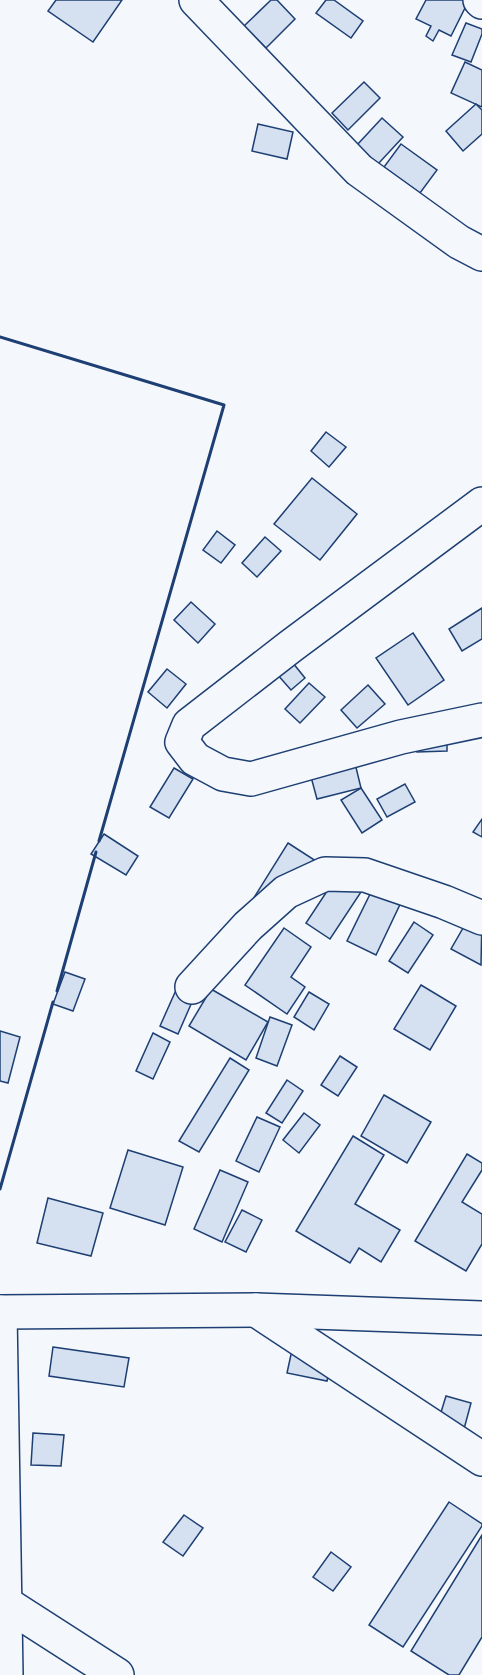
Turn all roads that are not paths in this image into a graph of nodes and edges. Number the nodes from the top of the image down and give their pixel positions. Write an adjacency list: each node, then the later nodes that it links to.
1 (196, 0): 2 (street)
2 (482, 254)
3 (482, 504): 4 (street)
4 (482, 720)
5 (482, 918): 6 (street)
6 (192, 987)
7 (256, 1310): 8 (street); 9 (street); 10 (street)
8 (0, 1312): 11 (street)
9 (482, 1318)
10 (482, 1459)
11 (5, 1603): 12 (street); 13 (street)
12 (4, 1660)
13 (117, 1675)

